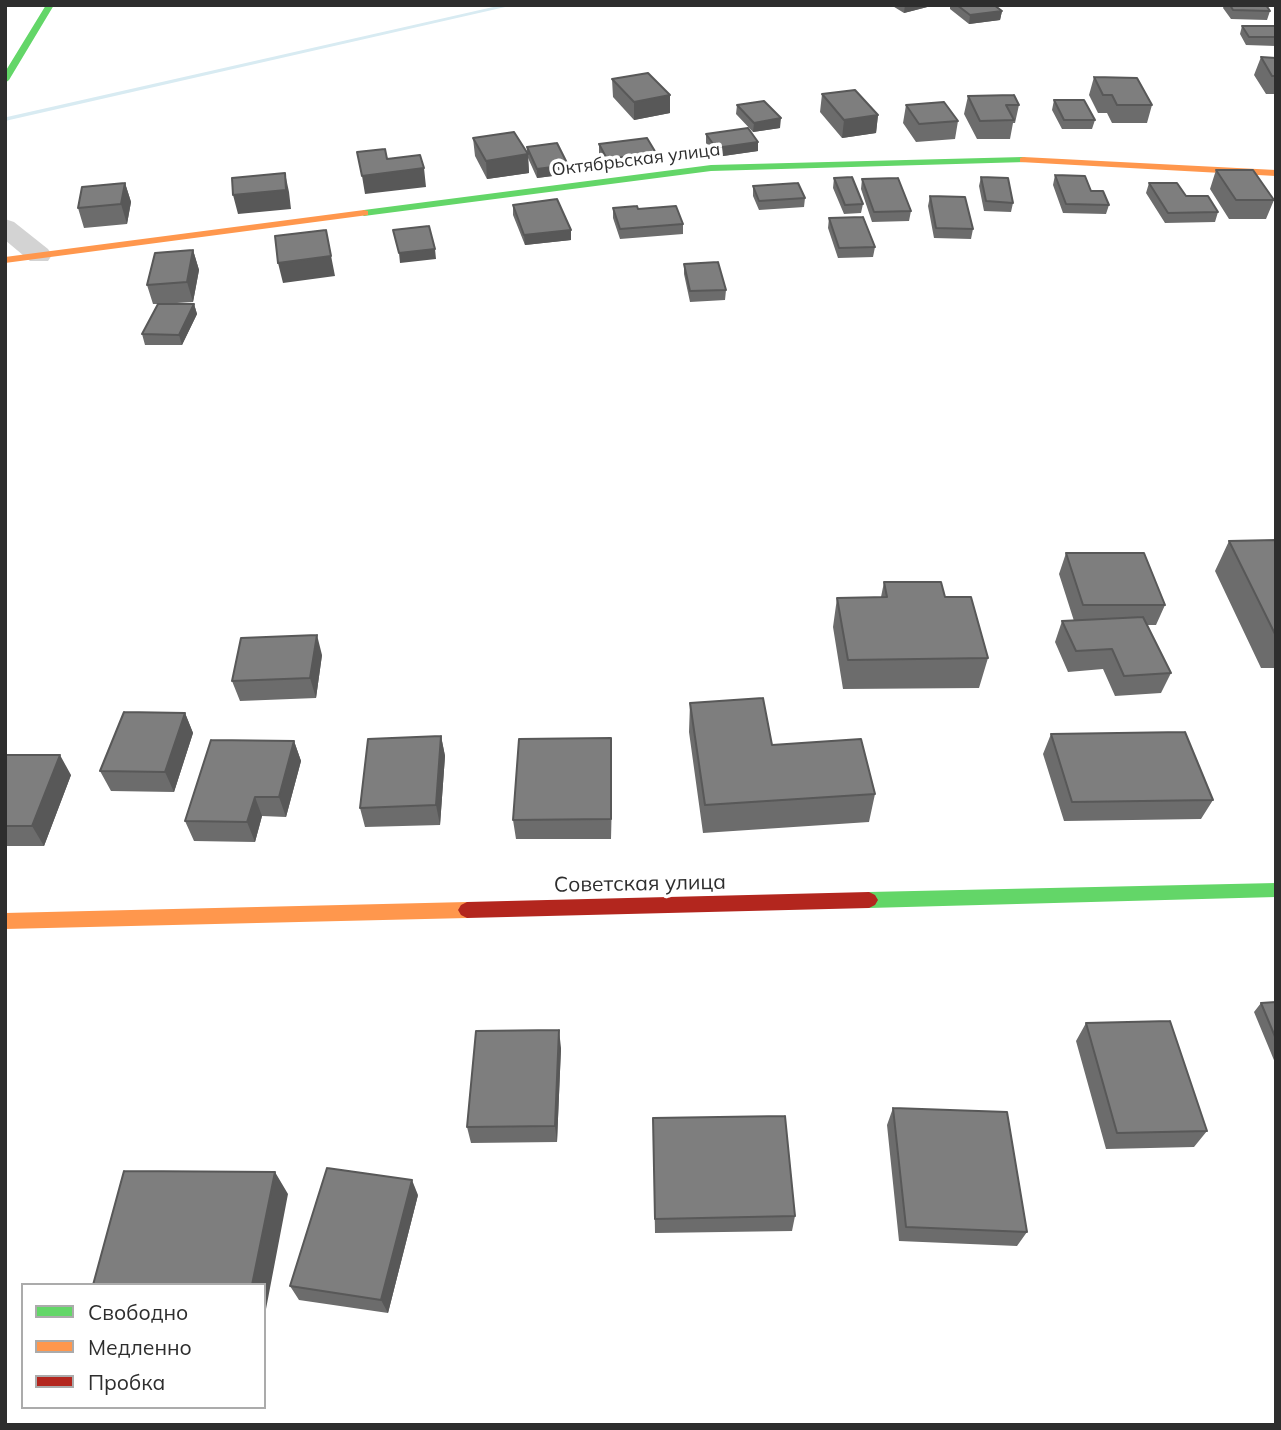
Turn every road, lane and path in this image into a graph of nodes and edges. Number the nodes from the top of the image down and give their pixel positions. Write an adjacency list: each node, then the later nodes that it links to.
1 (50, 5): 2 (street)
2 (5, 80)
3 (1276, 173): 5 (street, Октябрьская улица)
4 (5, 227): 5 (street)
5 (39, 255): 6 (street, Октябрьская улица)
6 (5, 260)
7 (1276, 890): 8 (street, Советская улица)
8 (5, 921)

